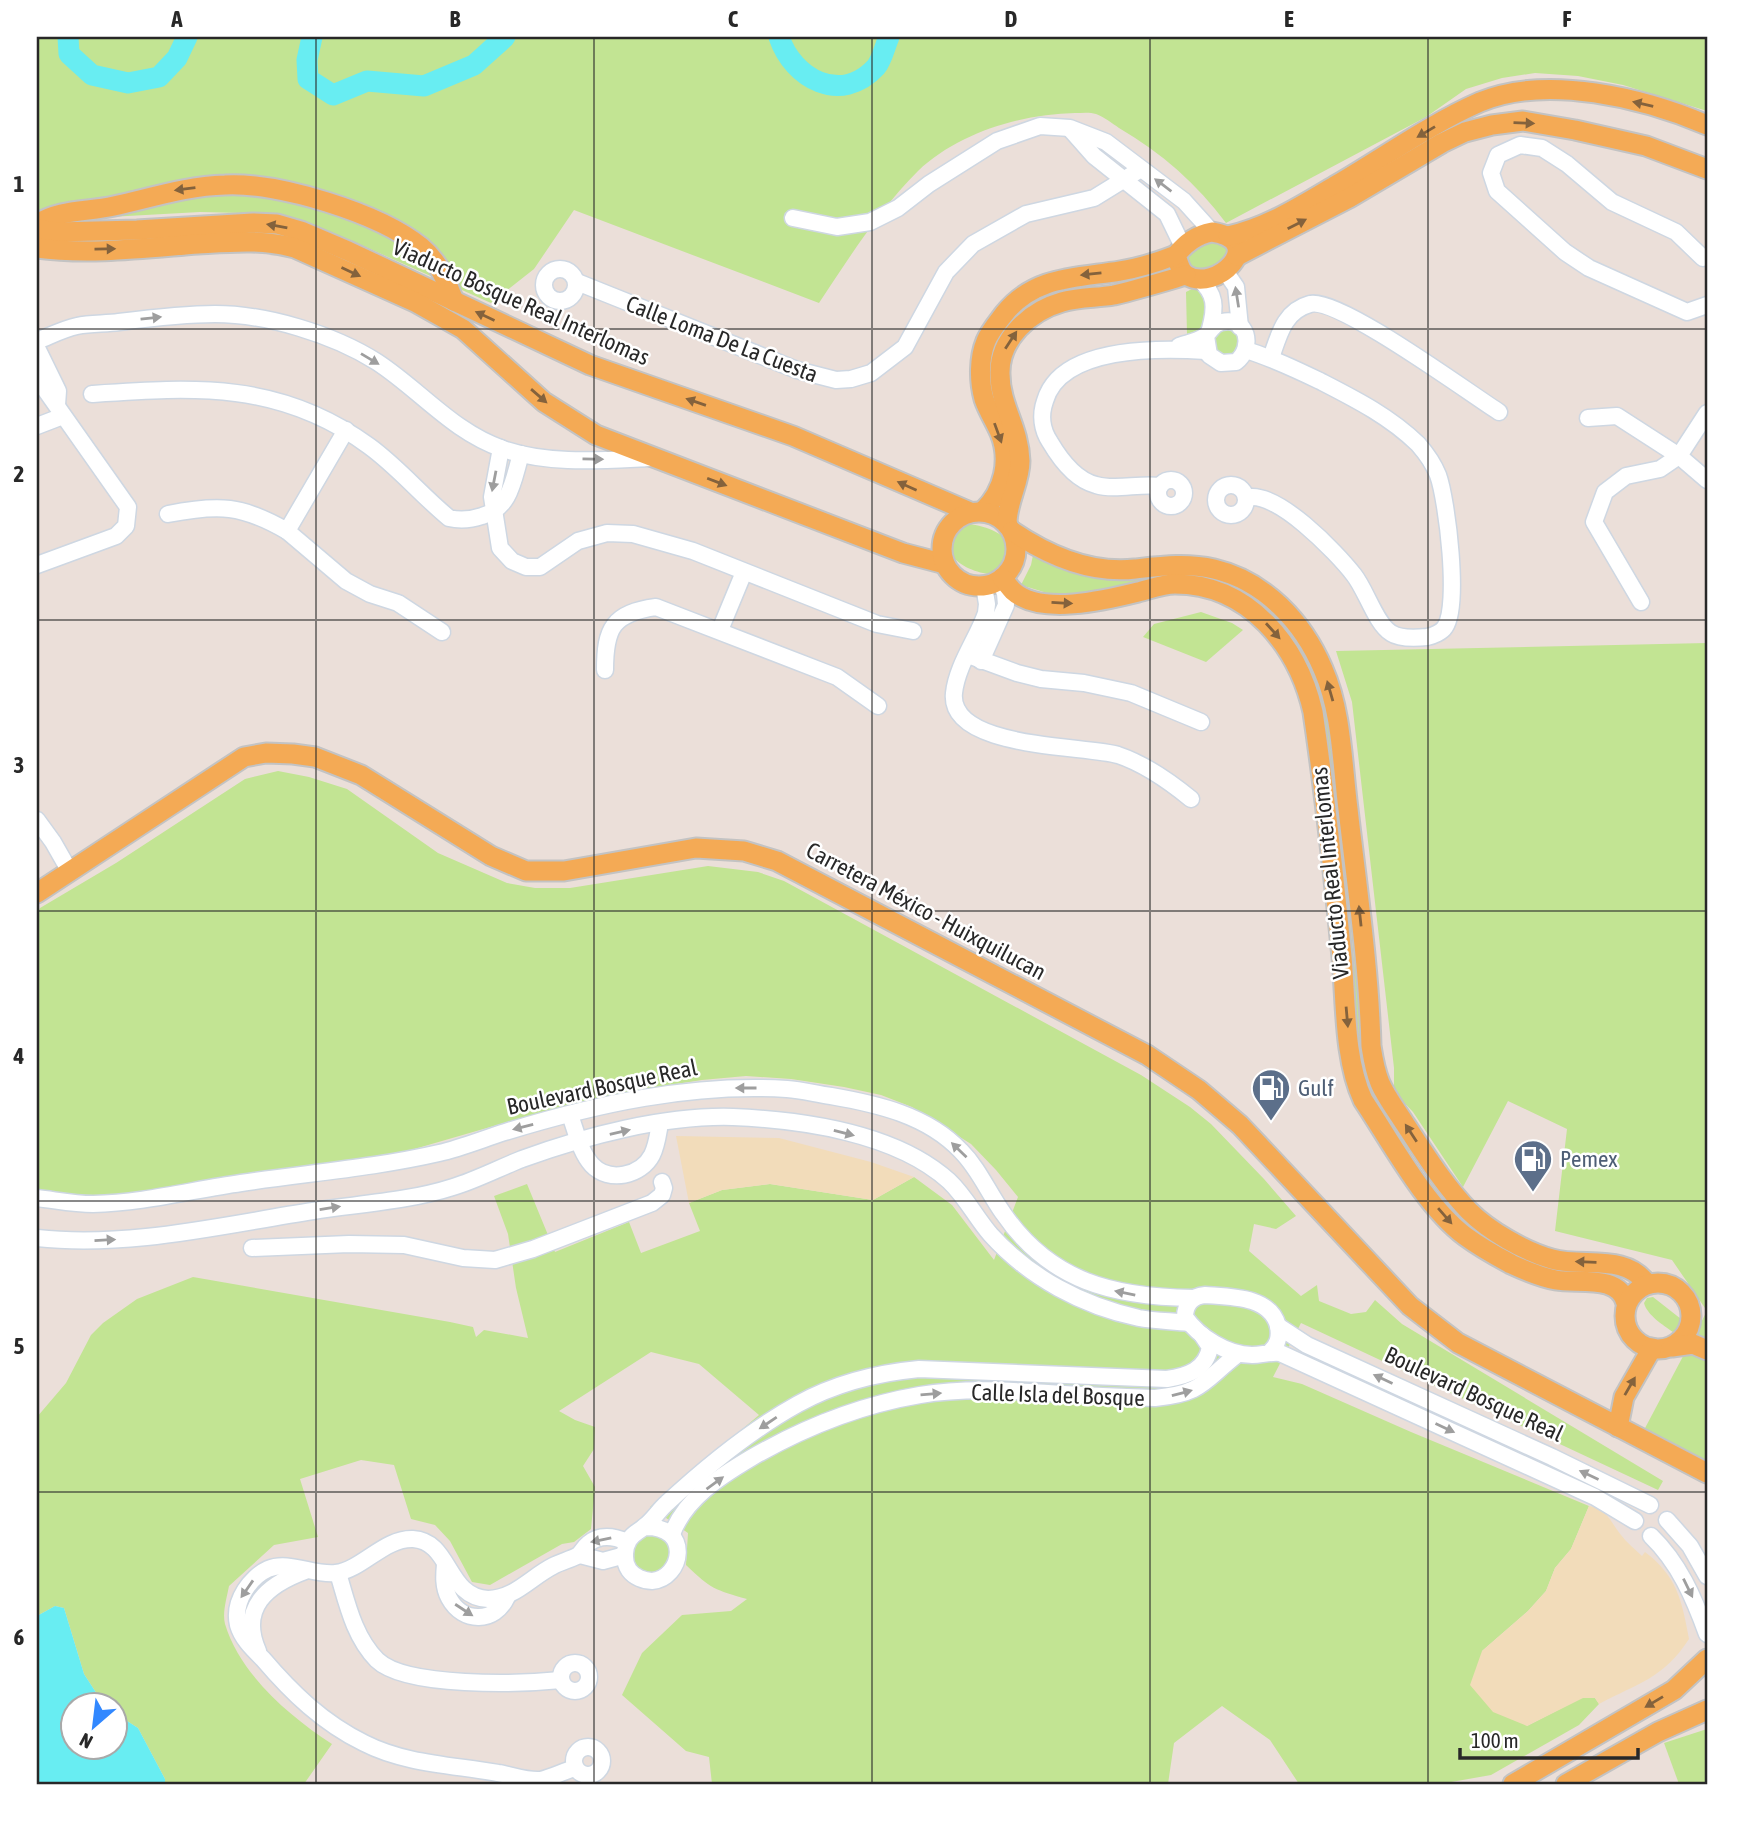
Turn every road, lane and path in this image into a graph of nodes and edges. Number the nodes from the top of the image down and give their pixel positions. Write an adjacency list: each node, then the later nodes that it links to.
1 (1707, 125): 8 (main road, one-way to 8)
2 (1069, 128): 3 (street); 5 (street); 6 (street)
3 (1141, 169): 5 (street, Calle Loma De La Cuesta); 8 (street, one-way to 3)
4 (1707, 169): 12 (main road, one-way to 4)
5 (1124, 180): 10 (street); 14 (street, Calle Loma De La Cuesta)
6 (793, 218)
7 (37, 227): 15 (main road, Viaducto Bosque Real Interlomas, one-way to 7); 15 (main road, one-way to 7)
8 (1220, 234): 10 (main road); 12 (main road)
9 (37, 248): 34 (main road, Viaducto Bosque Real Interlomas, one-way to 34)
10 (1180, 251): 13 (main road); 38 (main road, one-way to 38)
11 (1703, 258): 16 (street)
12 (1231, 263): 13 (main road); 17 (street, one-way to 12)
13 (1193, 277): 18 (street); 41 (main road, one-way to 13)
14 (577, 282)
15 (454, 301): 38 (main road, Viaducto Bosque Real Interlomas, one-way to 15)
16 (1707, 305)
17 (1240, 327): 18 (street); 21 (street)
18 (1208, 339): 21 (street); 36 (street)
19 (37, 341): 31 (street, one-way to 31)
20 (37, 348): 25 (street)
21 (1246, 350): 22 (street)
22 (1271, 358): 26 (street); 37 (street)
23 (37, 378): 25 (street)
24 (92, 394): 30 (street)
25 (60, 411): 29 (street); 44 (street)
26 (1499, 412)
27 (1707, 412): 33 (street)
28 (1588, 418): 33 (street)
29 (37, 426)
30 (345, 430): 39 (street); 42 (street)
31 (501, 449): 32 (street); 39 (street, one-way to 39)
32 (521, 454): 34 (street, one-way to 34); 39 (street)
33 (1679, 456): 35 (street); 47 (street)
34 (653, 458): 43 (main road, Viaducto Bosque Real Interlomas, one-way to 43)
35 (1707, 480)
36 (1160, 486)
37 (1246, 498)
38 (976, 512): 41 (main road); 43 (main road)
39 (495, 513): 45 (street)
40 (168, 514): 42 (street)
41 (1009, 527): 46 (main road); 66 (main road, Viaducto Real Interlomas, one-way to 41)
42 (287, 531): 50 (street)
43 (945, 564): 46 (main road)
44 (37, 565)
45 (744, 572): 48 (street); 49 (street)
46 (995, 582): 51 (street); 68 (main road, Viaducto Real Interlomas, one-way to 68)
47 (1641, 602)
48 (720, 630): 52 (street); 53 (street)
49 (913, 631)
50 (442, 632)
51 (975, 658): 54 (street); 55 (street)
52 (605, 670)
53 (878, 706)
54 (1201, 722)
55 (1191, 799)
56 (37, 820): 57 (street)
57 (69, 870): 58 (main road, Carretera México - Huixquilucan); 79 (main road, Carretera México - Huixquilucan)
58 (37, 893)
59 (570, 1115): 61 (street); 63 (street, Boulevard Bosque Real, one-way to 63); 67 (street, Boulevard Bosque Real, one-way to 59)
60 (660, 1123): 61 (street, Boulevard Bosque Real, one-way to 60); 62 (street); 70 (street, Boulevard Bosque Real, one-way to 70)
61 (579, 1141): 62 (street); 64 (street, Boulevard Bosque Real, one-way to 61)
62 (648, 1161): 65 (street)
63 (37, 1198)
64 (37, 1238)
65 (252, 1248)
66 (1647, 1284): 68 (main road); 69 (main road)
67 (1193, 1298): 70 (street); 71 (street, Boulevard Bosque Real)
68 (1626, 1303): 73 (main road)
69 (1700, 1322): 73 (main road)
70 (1189, 1323): 72 (street)
71 (1278, 1326): 75 (street); 81 (street, Boulevard Bosque Real, one-way to 71)
72 (1202, 1335): 76 (street); 77 (street, Calle Isla del Bosque)
73 (1661, 1348): 74 (main road); 79 (main road, one-way to 73)
74 (1707, 1350)
75 (1270, 1352): 76 (street); 83 (street, Boulevard Bosque Real, one-way to 83)
76 (1238, 1354): 78 (street, Calle Isla del Bosque, one-way to 76)
77 (854, 1380): 78 (street); 86 (street, Calle Isla del Bosque, one-way to 86)
78 (864, 1408): 87 (street, Calle Isla del Bosque, one-way to 78)
79 (1618, 1427): 80 (main road, Carretera México - Huixquilucan)
80 (1707, 1473)
81 (1627, 1493): 82 (street, Boulevard Bosque Real); 83 (street)
82 (1650, 1505)
83 (1615, 1508): 85 (street, Boulevard Bosque Real)
84 (1667, 1520): 89 (street)
85 (1635, 1521)
86 (645, 1527): 87 (street); 90 (street)
87 (672, 1534): 90 (street)
88 (1651, 1536): 92 (street)
89 (1690, 1546): 92 (street); 94 (street)
90 (626, 1548): 91 (street); 91 (street, one-way to 91)
91 (580, 1555): 93 (street)
92 (1671, 1559): 95 (street, one-way to 95)
93 (338, 1573): 98 (street); 100 (street)
94 (1707, 1576)
95 (1707, 1634)
96 (1707, 1657): 97 (main road); 101 (main road, one-way to 101)
97 (1707, 1676)
98 (561, 1680)
99 (1707, 1710): 102 (main road)
100 (575, 1768)
101 (1513, 1784)
102 (1566, 1784)

